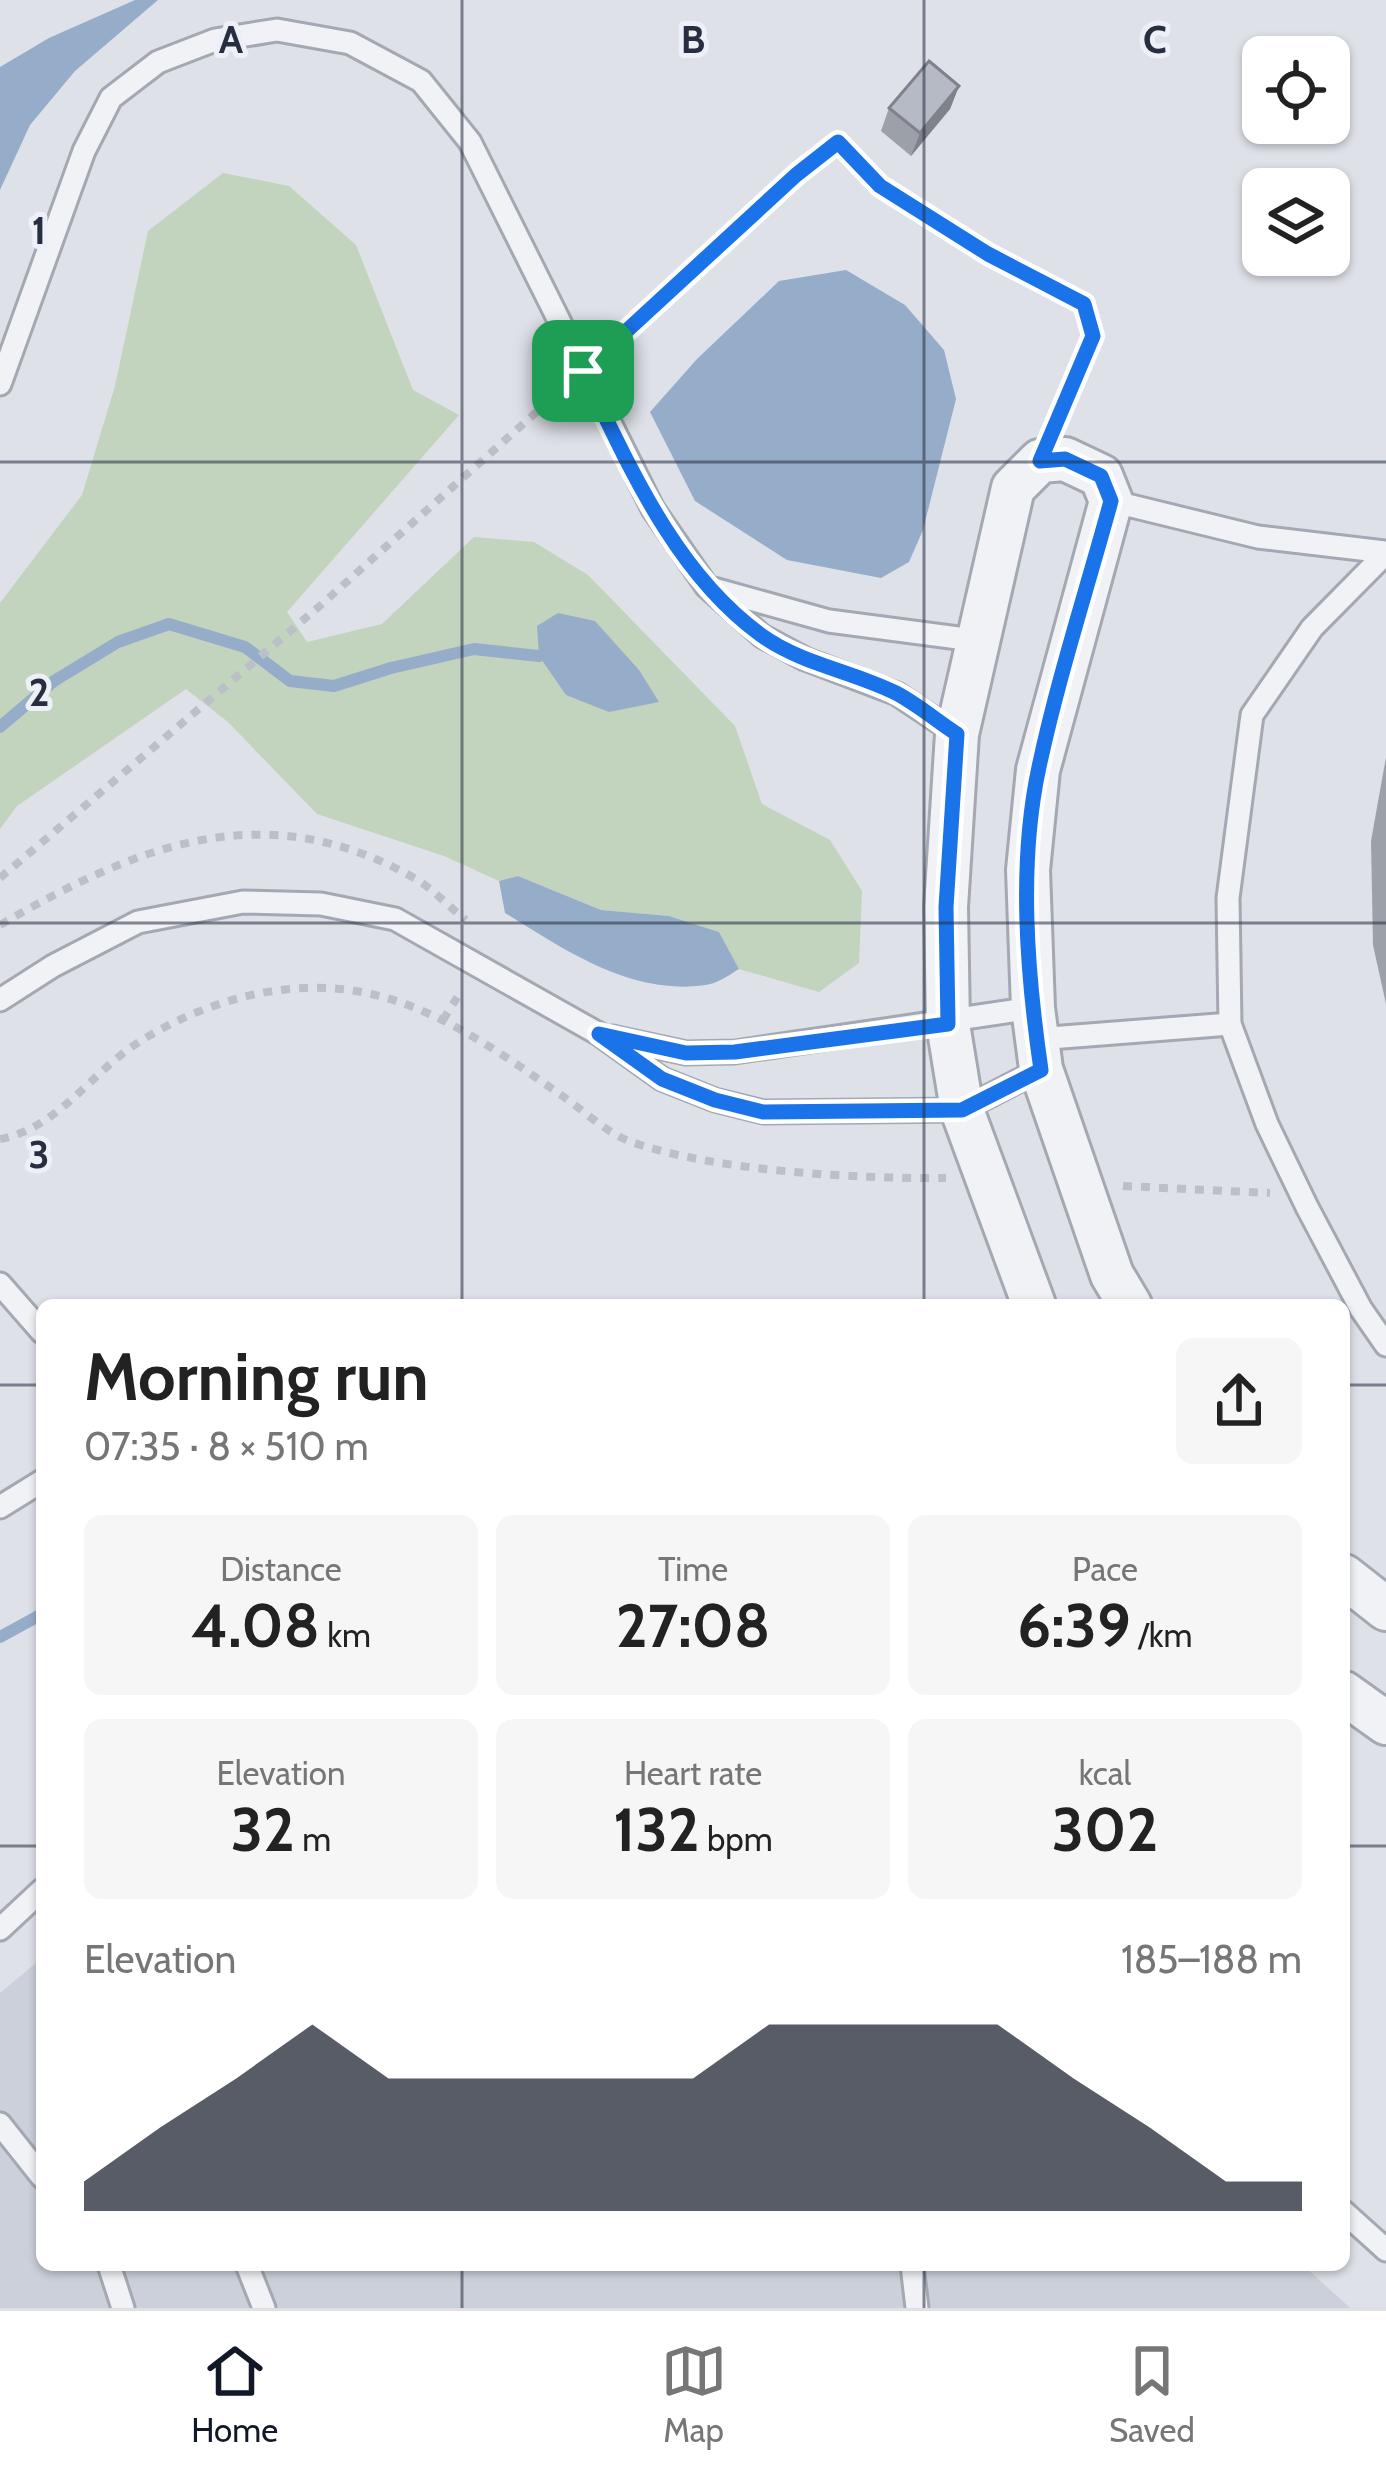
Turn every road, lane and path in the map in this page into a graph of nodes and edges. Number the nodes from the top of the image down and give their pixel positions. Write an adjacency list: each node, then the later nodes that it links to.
1 (10, 331): 2 (lane); 3 (lane)
2 (583, 371): 4 (path); 7 (lane); 10 (path)
3 (0, 384)
4 (1040, 461): 5 (street); 8 (street)
5 (1111, 501): 6 (lane); 17 (street)
6 (1386, 552): 15 (lane)
7 (707, 587): 8 (lane); 9 (lane)
8 (981, 640): 9 (street)
9 (957, 734): 14 (street)
10 (0, 878)
11 (465, 986): 13 (path)
12 (0, 1000): 16 (lane)
13 (443, 1020): 19 (path); 20 (path)
14 (948, 1024): 16 (lane); 17 (lane); 18 (street)
15 (1230, 1024): 17 (lane); 22 (lane)
16 (599, 1034): 18 (lane)
17 (1037, 1039): 18 (lane); 21 (street)
18 (962, 1110): 20 (street)
19 (0, 1139)
20 (986, 1178): 24 (street)
21 (1078, 1184): 22 (path); 25 (street)
22 (1301, 1194): 27 (lane)
23 (0, 1284): 26 (lane)
24 (1032, 1299)
25 (1126, 1299)
26 (36, 1325)
27 (1386, 1345)
28 (36, 1484): 29 (lane)
29 (3, 1500)
30 (1350, 1581): 31 (street)
31 (1386, 1609)
32 (1350, 1697): 33 (street)
33 (1386, 1724)
34 (36, 1896): 35 (lane)
35 (0, 1929)
36 (0, 2124): 37 (lane)
37 (36, 2169)
38 (1350, 2217): 39 (lane)
39 (1386, 2249)
40 (111, 2271): 43 (lane)
41 (250, 2271): 44 (lane)
42 (913, 2271): 45 (lane)
43 (123, 2308)
44 (265, 2308)
45 (917, 2308)

